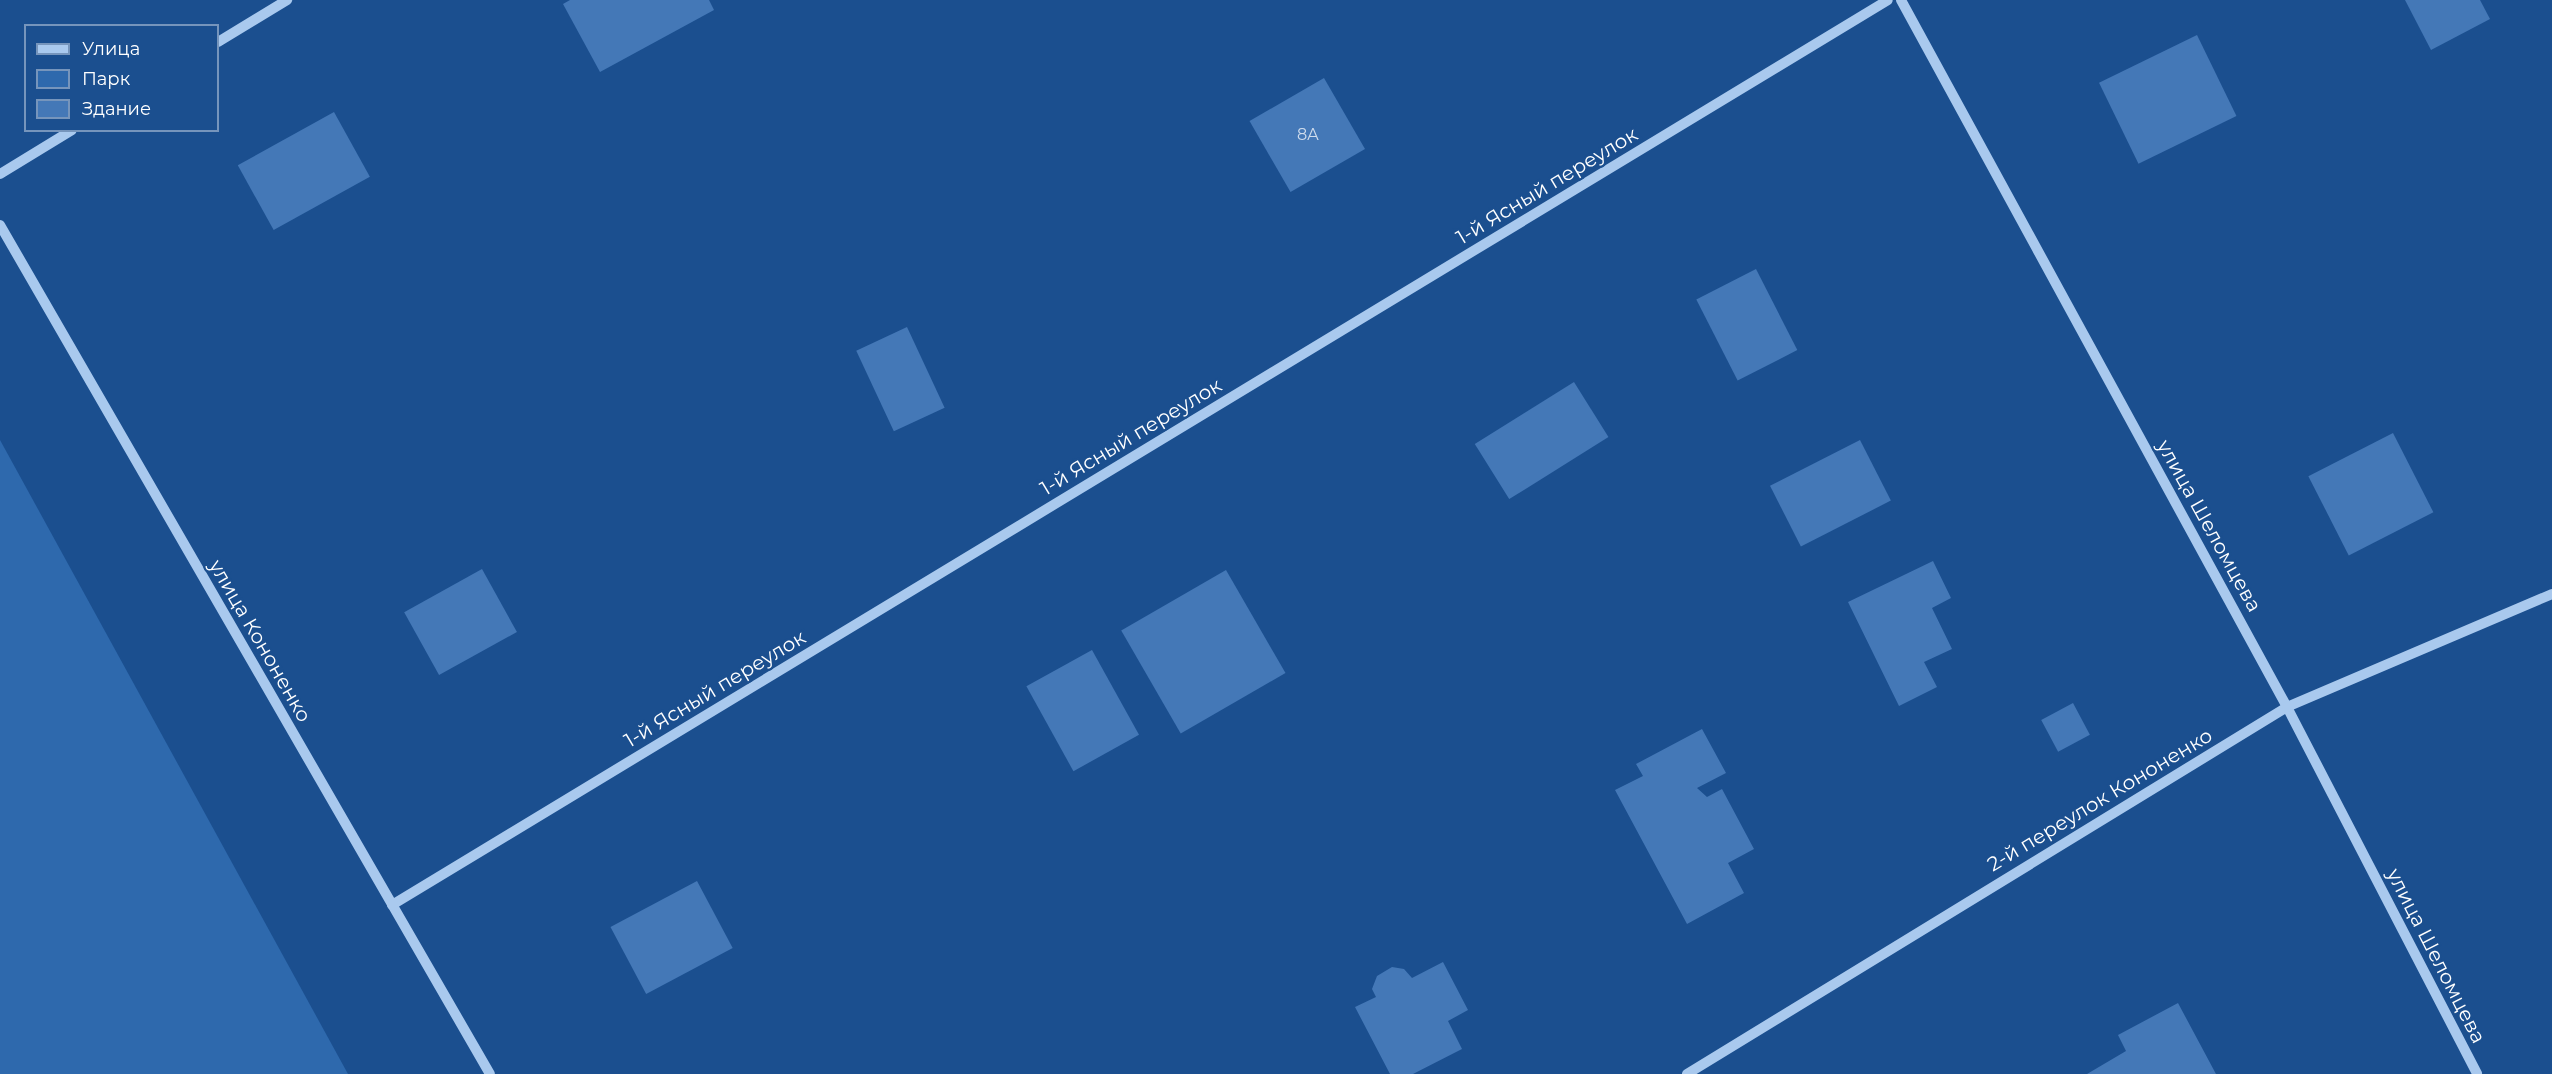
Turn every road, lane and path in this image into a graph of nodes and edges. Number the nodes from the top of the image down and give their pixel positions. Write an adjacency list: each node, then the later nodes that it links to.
1 (287, 0): 4 (street)
2 (1888, 0): 10 (street, 1-й Ясный переулок)
3 (1901, 0): 9 (street, улица Шеломцева)
4 (219, 41)
5 (69, 132): 6 (street)
6 (0, 174)
7 (0, 225): 10 (street, улица Кононенко)
8 (2552, 594): 9 (street, 2-й переулок Кононенко)
9 (2287, 707): 12 (street, 2-й переулок Кононенко); 13 (street, улица Шеломцева)
10 (392, 905): 11 (street, улица Кононенко)
11 (490, 1074)
12 (1687, 1074)
13 (2477, 1074)

